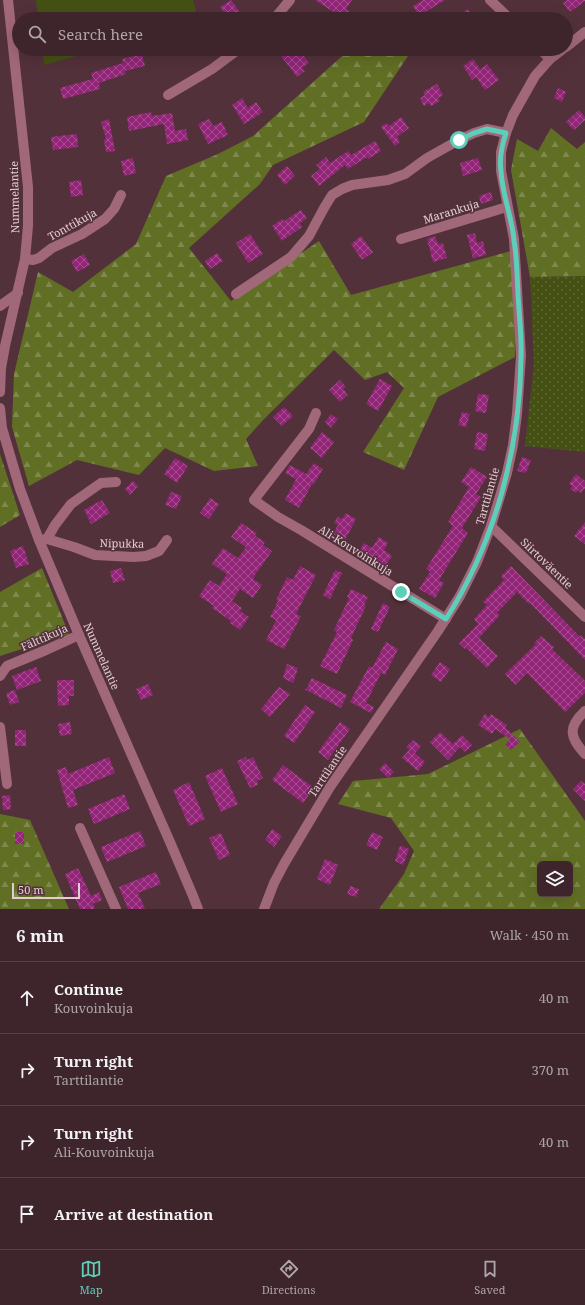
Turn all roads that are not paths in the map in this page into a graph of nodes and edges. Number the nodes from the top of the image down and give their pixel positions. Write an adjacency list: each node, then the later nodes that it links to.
1 (8, 0): 7 (street, Nummelantie)
2 (290, 0): 4 (street)
3 (490, 0): 5 (street)
4 (280, 12)
5 (503, 12)
6 (585, 32): 8 (street)
7 (12, 37)
8 (573, 41)
9 (14, 56): 19 (street, Nummelantie)
10 (230, 56): 14 (street)
11 (546, 56): 13 (street)
12 (555, 56): 13 (street, Tarttilantie)
13 (550, 60): 15 (street, Tarttilantie)
14 (168, 95)
15 (506, 133): 17 (street, Tarttilantie); 21 (street)
16 (121, 195): 19 (street, Tonttikuja)
17 (508, 207): 18 (street, Marankuja); 27 (street, Tarttilantie)
18 (401, 239)
19 (25, 259): 20 (street, Nummelantie)
20 (18, 293): 22 (street); 23 (street, Nummelantie)
21 (236, 294)
22 (0, 306)
23 (0, 392)
24 (0, 408): 28 (street, Nummelantie)
25 (316, 413): 31 (street, Ali-Kouvoinkuja)
26 (116, 482): 28 (street)
27 (491, 526): 30 (street, Siirtoväentie); 31 (street, Tarttilantie)
28 (43, 540): 29 (street, Nipukka); 32 (street, Nummelantie)
29 (167, 540)
30 (585, 617)
31 (446, 619): 41 (street, Tarttilantie)
32 (79, 634): 33 (street, Fälttikuja); 40 (street, Nummelantie)
33 (0, 676)
34 (585, 711): 36 (street)
35 (0, 727): 37 (street)
36 (585, 754)
37 (7, 784)
38 (80, 828): 39 (street)
39 (116, 909)
40 (198, 909)
41 (264, 909)

